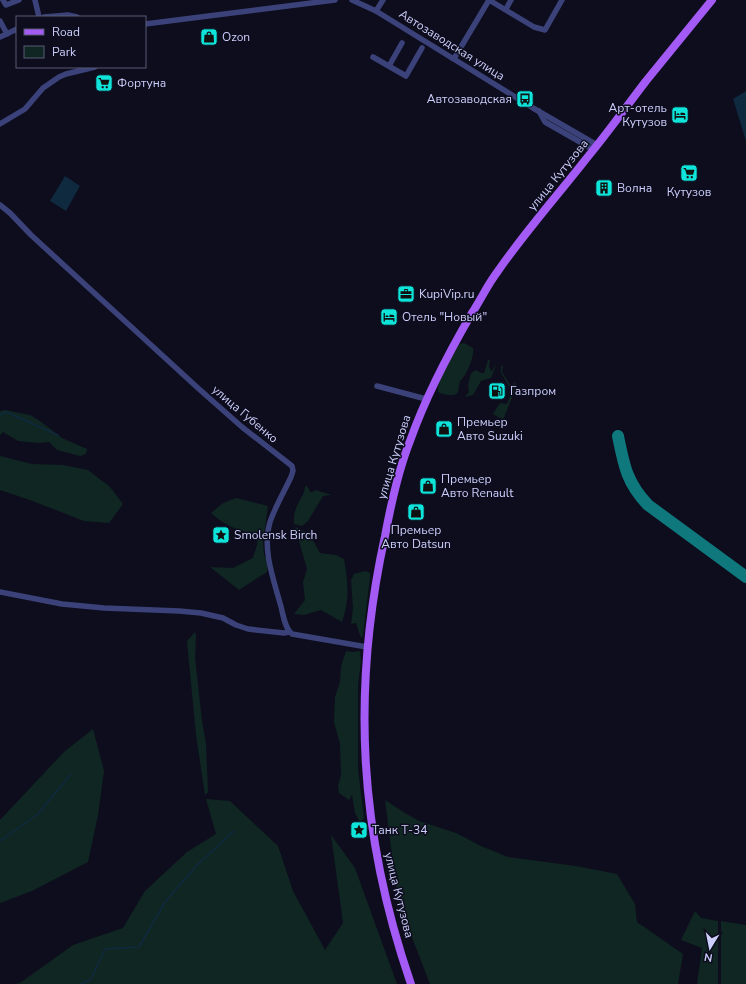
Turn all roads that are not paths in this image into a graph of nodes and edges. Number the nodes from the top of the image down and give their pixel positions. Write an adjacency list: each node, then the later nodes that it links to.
1 (3, 0): 2 (street)
2 (17, 0)
3 (36, 0): 13 (street)
4 (335, 0): 17 (street)
5 (352, 0): 12 (street, Автозаводская улица)
6 (383, 0): 12 (street)
7 (489, 0): 11 (street); 24 (street)
8 (511, 0): 11 (street)
9 (562, 0): 11 (street)
10 (712, 0): 28 (main road, улица Кутузова)
11 (506, 9)
12 (376, 11): 24 (street, Автозаводская улица)
13 (39, 16)
14 (56, 16): 15 (street)
15 (72, 16)
16 (0, 21): 19 (street)
17 (146, 24)
18 (16, 30): 19 (street)
19 (7, 34): 20 (street)
20 (0, 38)
21 (402, 43): 25 (street)
22 (422, 48): 25 (street)
23 (373, 57): 25 (street)
24 (452, 58): 28 (street, Автозаводская улица)
25 (389, 66)
26 (91, 68): 27 (street)
27 (0, 124)
28 (596, 148): 31 (main road, улица Кутузова)
29 (0, 205): 33 (street, улица Губенко)
30 (377, 386): 31 (street)
31 (426, 400): 34 (main road, улица Кутузова)
32 (0, 592): 33 (street)
33 (290, 632): 34 (street)
34 (367, 647): 35 (main road, улица Кутузова)
35 (411, 984)

